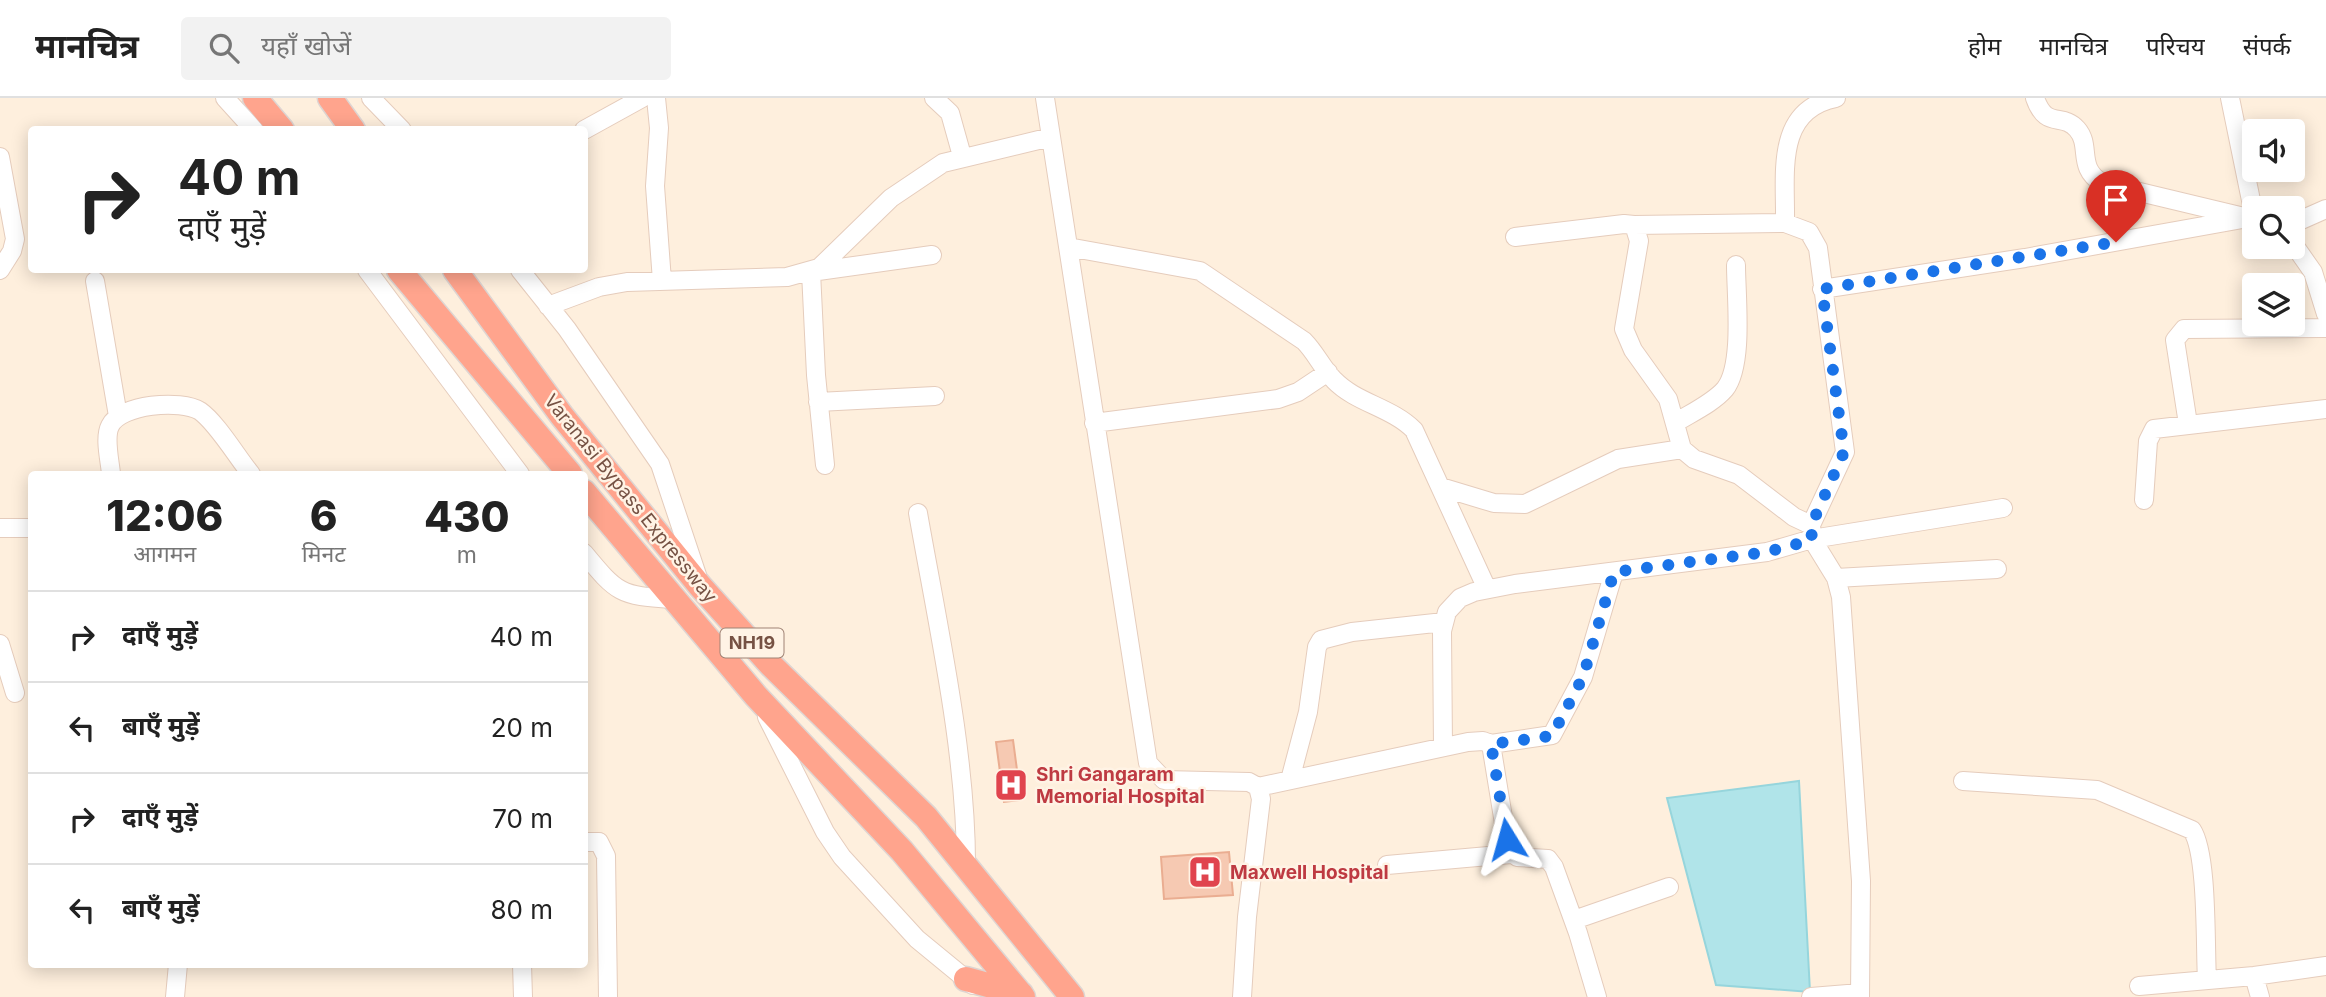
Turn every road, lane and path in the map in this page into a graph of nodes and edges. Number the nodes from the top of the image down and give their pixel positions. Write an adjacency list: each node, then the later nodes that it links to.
1 (225, 98): 12 (street)
2 (255, 98): 13 (highway)
3 (330, 98): 14 (highway)
4 (371, 98): 15 (street)
5 (642, 98): 16 (street)
6 (656, 98): 39 (street)
7 (934, 98): 18 (street)
8 (1045, 98): 17 (street)
9 (1836, 98): 25 (street)
10 (2035, 98): 22 (street)
11 (2230, 98): 20 (street)
12 (250, 126)
13 (279, 126)
14 (350, 126)
15 (398, 126)
16 (588, 128)
17 (1051, 137): 18 (street); 28 (street)
18 (962, 156): 33 (street)
19 (0, 157): 32 (street)
20 (2248, 196)
21 (2326, 209): 23 (street)
22 (2242, 216)
23 (2305, 218)
24 (2242, 220): 40 (street)
25 (1785, 223): 26 (street); 40 (street)
26 (1634, 225): 27 (street); 50 (street)
27 (1515, 237)
28 (1068, 247): 44 (street); 49 (street)
29 (932, 255): 33 (street)
30 (2304, 259): 42 (street)
31 (1737, 265): 50 (street)
32 (0, 270)
33 (811, 272): 39 (street); 46 (street)
34 (369, 273): 56 (street)
35 (402, 273): 57 (highway, Varanasi Bypass Expressway)
36 (457, 273): 70 (highway, Varanasi Bypass Expressway / NH19)
37 (522, 273): 41 (street)
38 (95, 281): 48 (street)
39 (662, 281): 41 (street)
40 (1822, 289): 65 (street)
41 (548, 306): 70 (street)
42 (2326, 314)
43 (2326, 328): 51 (street)
44 (1328, 372): 49 (street); 58 (street)
45 (935, 396): 46 (street)
46 (818, 402): 53 (street)
47 (2326, 409): 51 (street)
48 (118, 416): 54 (street); 55 (street)
49 (1094, 423): 81 (street)
50 (1675, 423): 52 (street)
51 (2188, 424): 60 (street)
52 (1682, 449): 58 (street); 65 (street)
53 (825, 465)
54 (111, 471)
55 (249, 471)
56 (518, 471)
57 (567, 471)
58 (1441, 487): 71 (street)
59 (588, 497): 72 (highway, Varanasi Bypass Expressway / NH19)
60 (2144, 500)
61 (2003, 508): 65 (street)
62 (918, 513): 85 (street)
63 (0, 528): 64 (street)
64 (28, 528)
65 (1812, 533): 68 (street); 69 (street)
66 (588, 557): 72 (street)
67 (1997, 569): 69 (street)
68 (1614, 572): 71 (street); 77 (street)
69 (1836, 578): 96 (street)
70 (700, 586): 85 (highway, Varanasi Bypass Expressway / NH19)
71 (1487, 589): 73 (street)
72 (672, 599): 76 (highway, Varanasi Bypass Expressway / NH19)
73 (1444, 622): 78 (street); 79 (street)
74 (0, 644): 75 (street)
75 (15, 693)
76 (756, 696): 92 (street); 95 (highway, Varanasi Bypass Expressway / NH19)
77 (1491, 744): 78 (street); 83 (street)
78 (1443, 747): 79 (street)
79 (1290, 780): 81 (street)
80 (1963, 781): 93 (street)
81 (1258, 787): 102 (street)
82 (588, 842): 99 (street)
83 (1511, 854): 84 (street); 87 (street)
84 (1387, 865)
85 (966, 870): 101 (highway, Varanasi Bypass Expressway / NH19)
86 (1669, 887): 87 (street)
87 (1573, 920): 103 (street)
88 (2326, 966): 91 (street)
89 (178, 968): 97 (street)
90 (522, 968): 98 (street)
91 (2254, 976): 93 (street); 105 (street)
92 (966, 979): 95 (highway); 100 (street)
93 (2207, 980): 94 (street)
94 (2139, 986)
95 (1022, 995)
96 (1860, 995): 104 (street)
97 (175, 997)
98 (523, 997)
99 (608, 997)
100 (986, 997)
101 (1072, 997)
102 (1242, 997)
103 (1597, 997)
104 (1811, 997)
105 (2260, 997)

